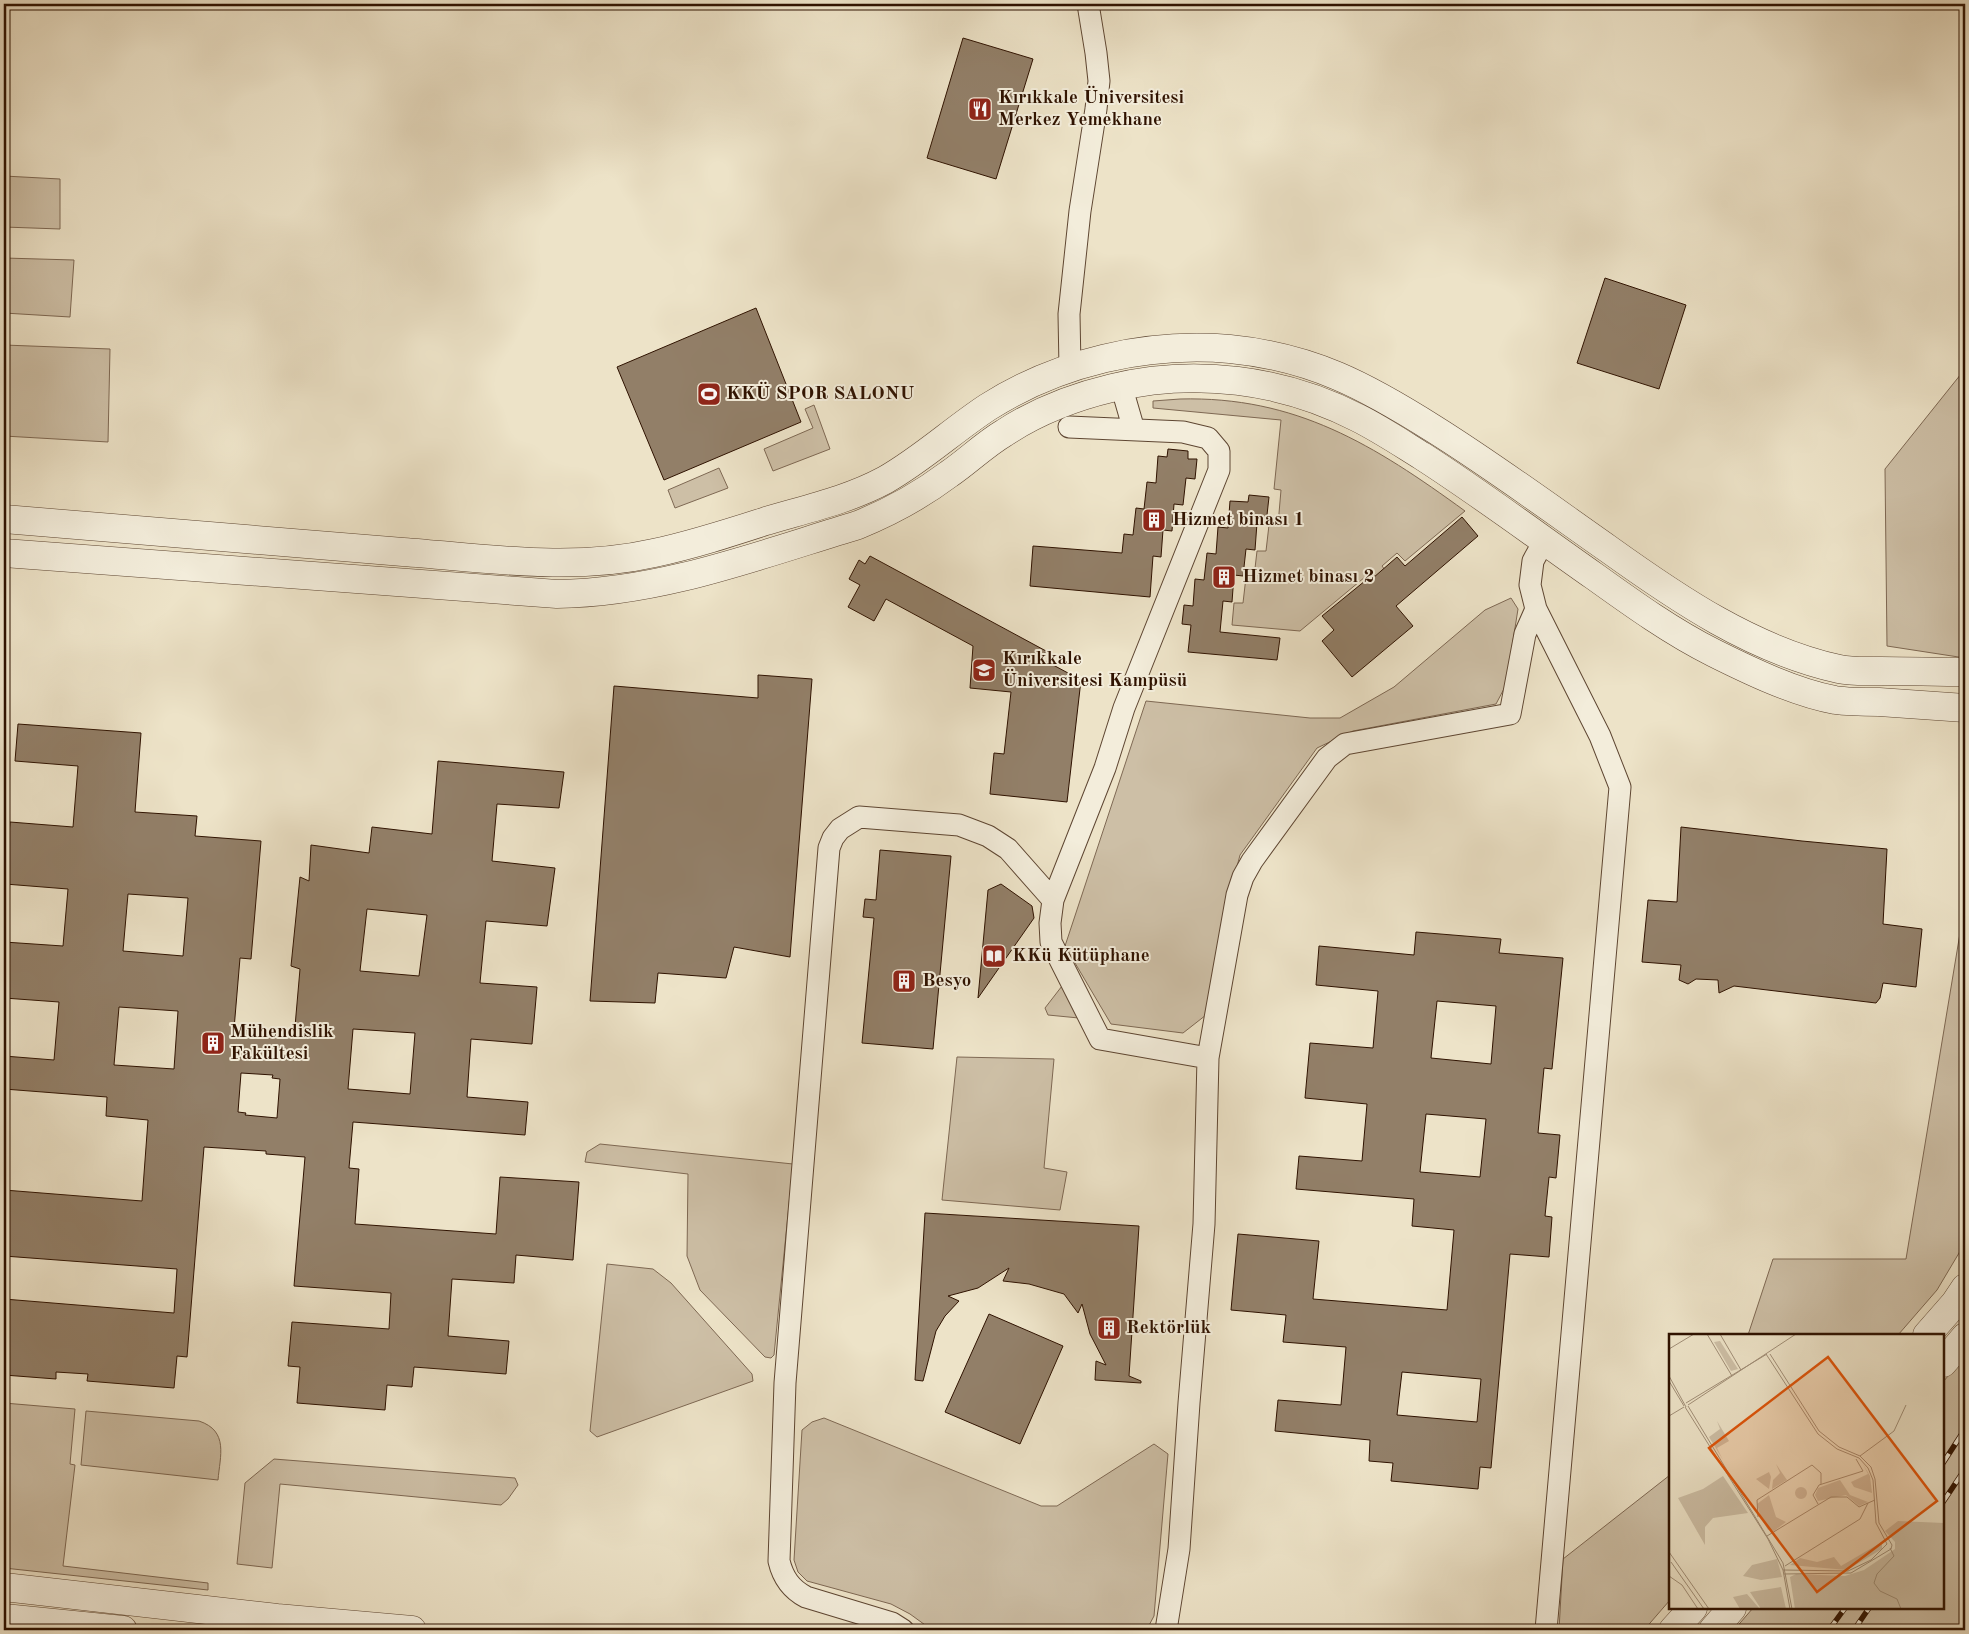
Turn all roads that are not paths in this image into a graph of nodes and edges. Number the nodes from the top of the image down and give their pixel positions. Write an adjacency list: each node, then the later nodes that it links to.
1 (1088, 4): 4 (street)
2 (1269, 355): 3 (street); 5 (street); 9 (street)
3 (1114, 356): 4 (street); 6 (street)
4 (1070, 368): 12 (street)
5 (1263, 384): 6 (street); 11 (street)
6 (1121, 386): 8 (street); 14 (street)
7 (1068, 427): 8 (street)
8 (1134, 430): 18 (street)
9 (1561, 516): 11 (street); 16 (street)
10 (4, 519): 12 (street)
11 (1544, 541): 15 (street); 17 (street)
12 (266, 542): 14 (street)
13 (4, 553): 14 (street)
14 (263, 572)
15 (1536, 609): 19 (street); 33 (street)
16 (1965, 672)
17 (1965, 708)
18 (1053, 900): 19 (street); 31 (street)
19 (1208, 1058): 32 (street)
20 (1965, 1288): 21 (street)
21 (1929, 1334)
22 (1965, 1337): 23 (street)
23 (1944, 1362)
24 (4, 1587): 28 (street)
25 (1692, 1609): 34 (street)
26 (1731, 1609): 35 (street)
27 (4, 1618): 29 (street)
28 (297, 1625): 30 (street)
29 (123, 1630)
30 (412, 1630)
31 (903, 1630)
32 (1166, 1630)
33 (1546, 1630)
34 (1673, 1630)
35 (1713, 1630)

